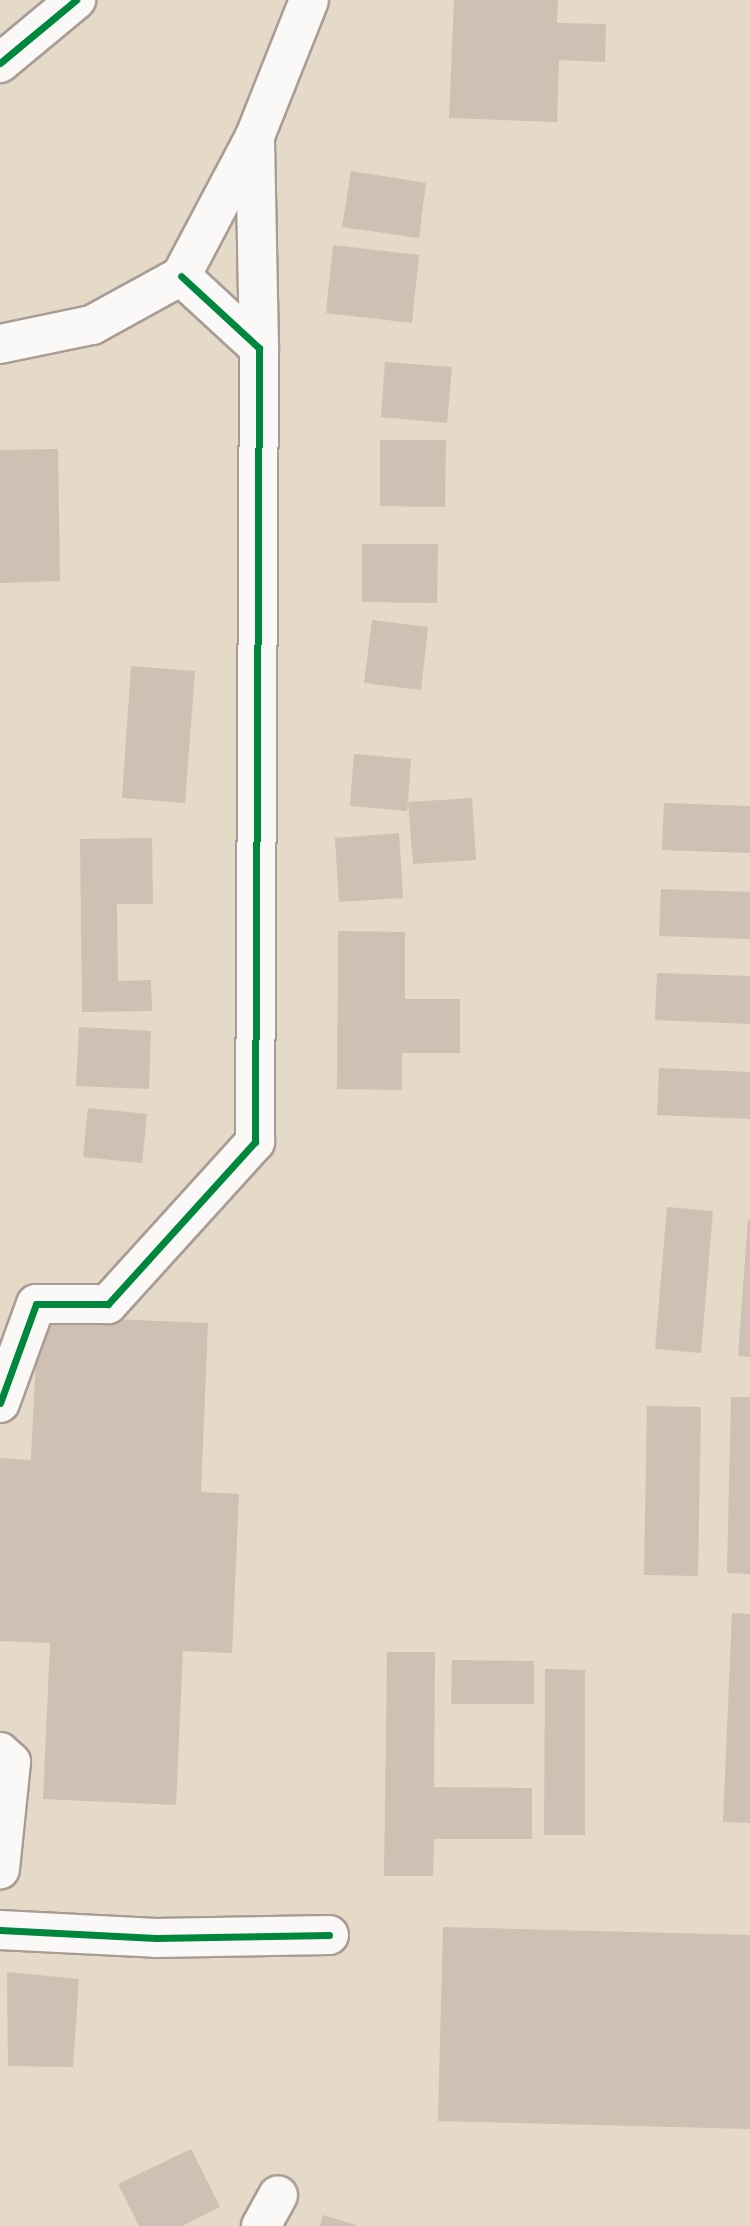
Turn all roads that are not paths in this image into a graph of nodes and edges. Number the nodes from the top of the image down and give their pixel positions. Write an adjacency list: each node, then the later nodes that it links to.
1 (76, 0): 3 (street)
2 (309, 0): 4 (street)
3 (0, 63)
4 (255, 136): 5 (street); 7 (street)
5 (181, 276): 6 (street); 7 (street)
6 (0, 344)
7 (259, 348): 8 (street)
8 (0, 1404)
9 (0, 1752): 10 (street)
10 (0, 1868)
11 (0, 1930): 12 (street)
12 (329, 1935)

